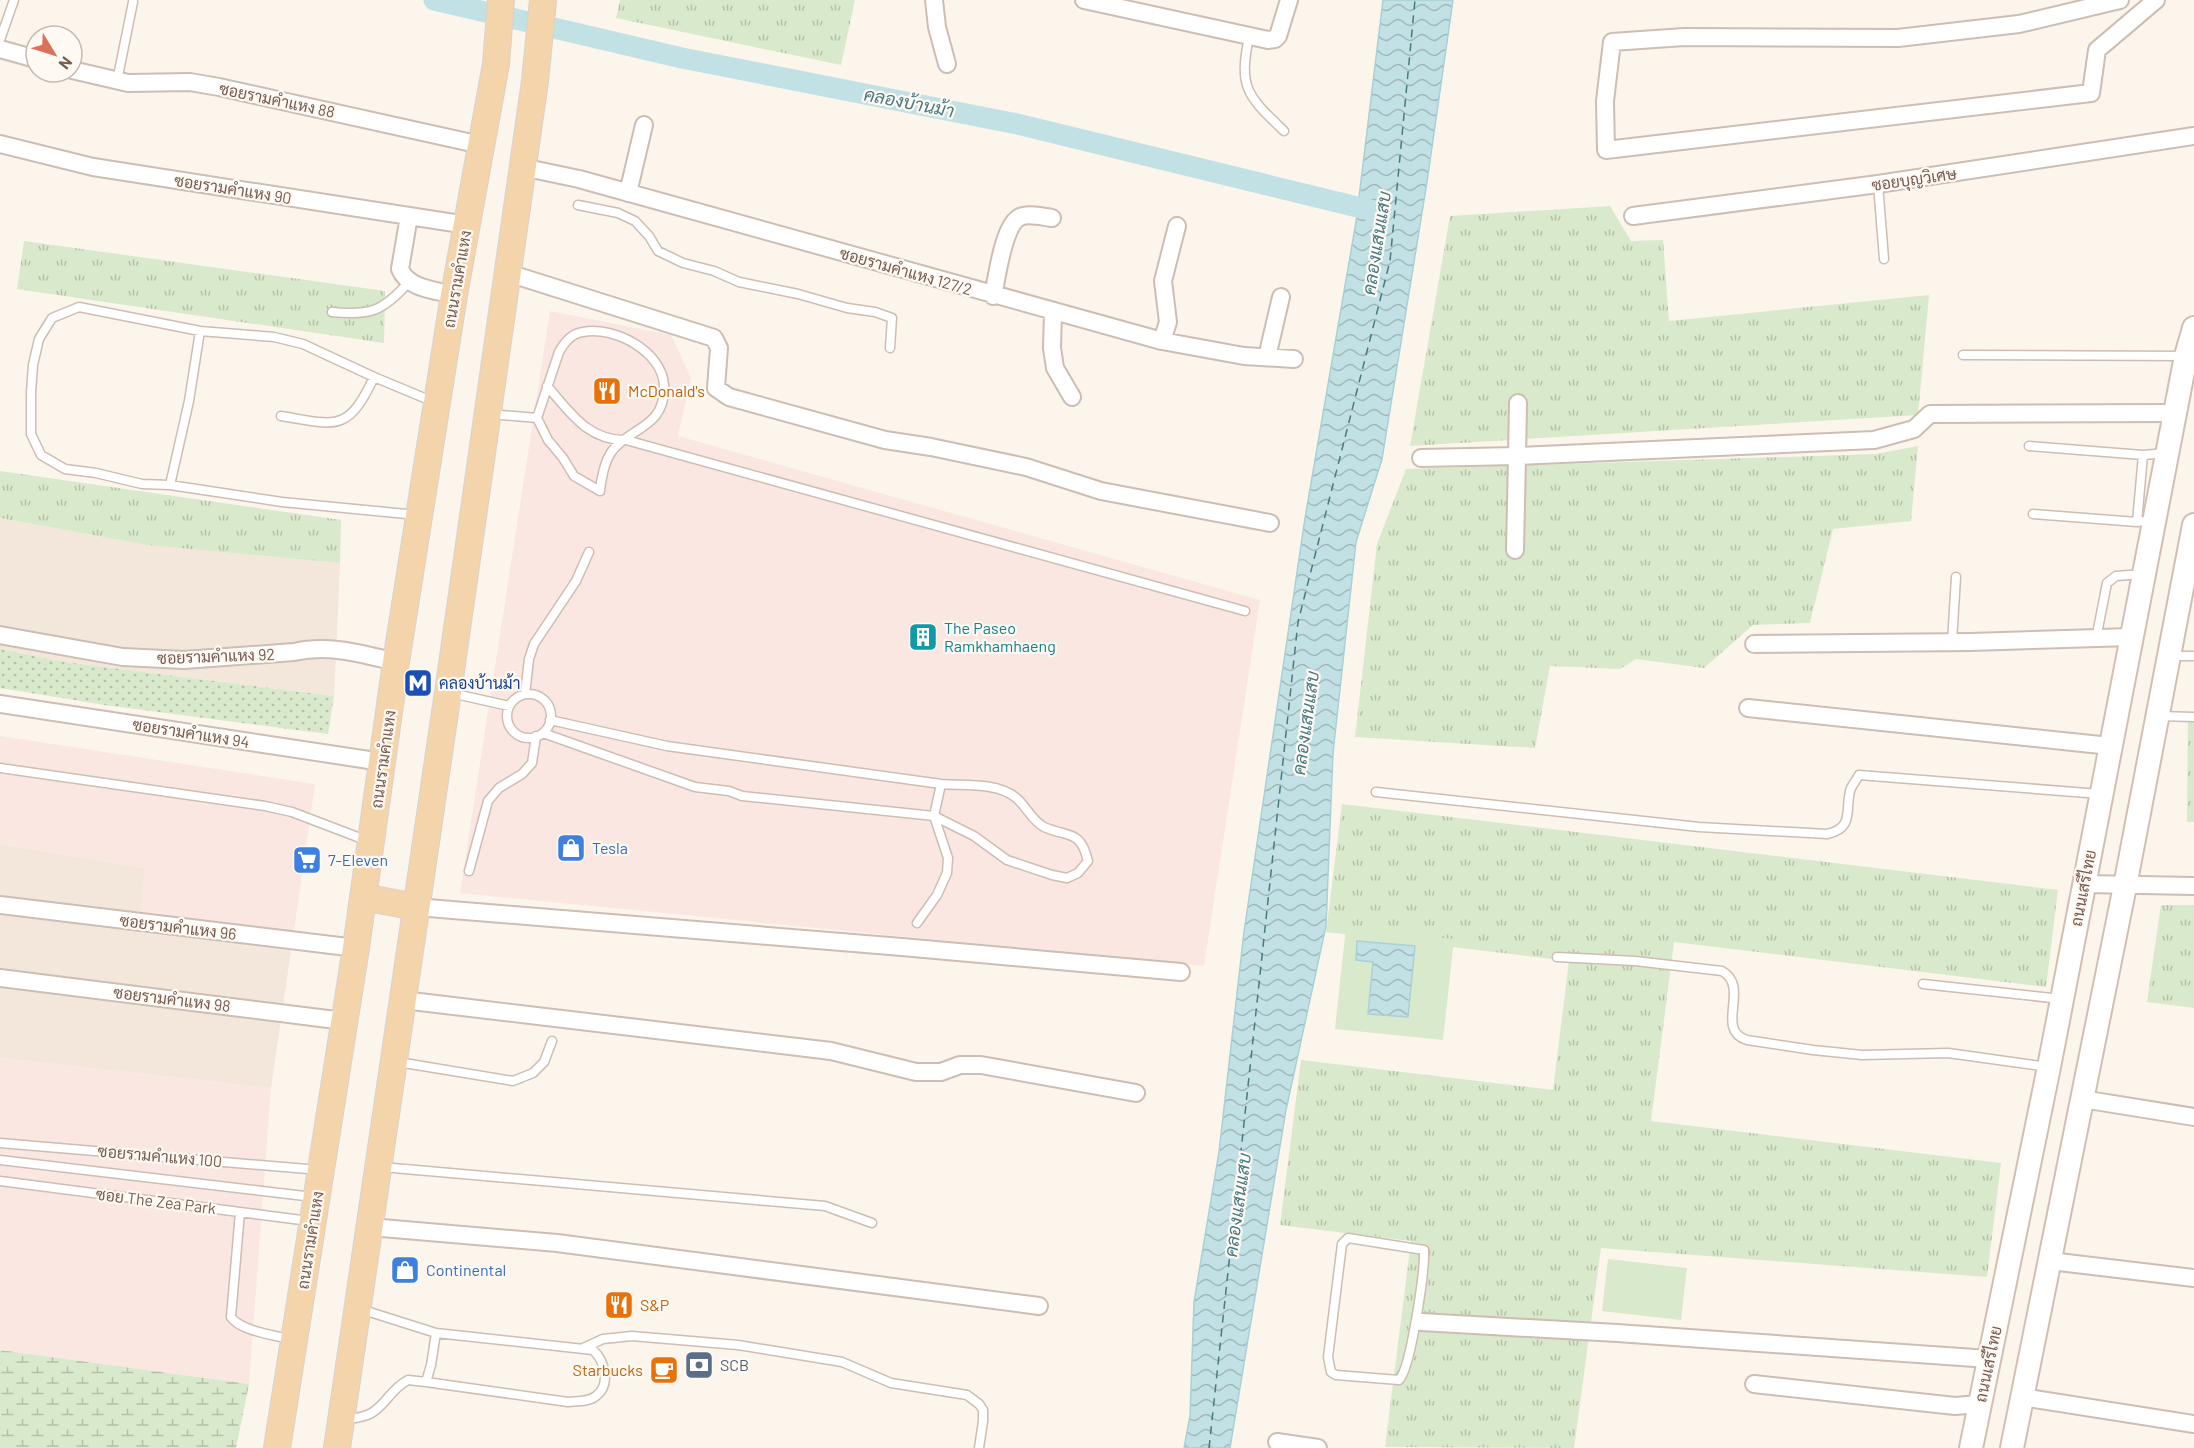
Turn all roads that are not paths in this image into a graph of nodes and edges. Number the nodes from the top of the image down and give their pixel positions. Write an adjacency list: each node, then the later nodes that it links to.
1 (14, 0): 11 (lane)
2 (501, 0): 21 (main road, ถนนรามคำแหง)
3 (543, 0): 22 (main road)
4 (934, 0): 14 (street)
5 (1087, 0): 10 (street)
6 (1288, 0): 10 (street)
7 (2120, 0): 8 (street)
8 (2156, 0)
9 (134, 2): 16 (lane)
10 (1249, 37): 18 (lane)
11 (0, 40)
12 (0, 48): 13 (street)
13 (24, 55)
14 (947, 64)
15 (84, 73): 16 (street, ซอยรามคำแหง 88)
16 (117, 81): 21 (street, ซอยรามคำแหง 88)
17 (644, 125): 24 (street)
18 (1284, 130)
19 (2194, 136): 23 (street, ซอยบุญวิเศษ)
20 (0, 144): 26 (street, ซอยรามคำแหง 90)
21 (481, 145): 29 (main road, ถนนรามคำแหง)
22 (522, 167): 24 (street, ซอยรามคำแหง 127/2); 32 (main road)
23 (1878, 184): 27 (street, ซอยบุญวิเศษ); 31 (lane)
24 (628, 193): 35 (street, ซอยรามคำแหง 127/2)
25 (578, 205): 42 (lane)
26 (409, 216): 29 (street, ซอยรามคำแหง 90); 33 (street)
27 (1633, 216)
28 (1052, 218): 35 (street)
29 (467, 225): 34 (main road, ถนนรามคำแหง)
30 (1177, 226): 41 (street)
31 (1884, 259)
32 (508, 273): 53 (main road); 66 (street)
33 (408, 283): 34 (street); 37 (lane)
34 (454, 295): 50 (main road, ถนนรามคำแหง)
35 (993, 296): 38 (street, ซอยรามคำแหง 127/2)
36 (1281, 297): 45 (street)
37 (332, 312)
38 (1053, 313): 41 (street, ซอยรามคำแหง 127/2); 49 (street)
39 (2194, 328): 44 (main road, ถนนเสรีไทย)
40 (200, 332): 47 (lane); 62 (lane); 62 (lane)
41 (1162, 341): 45 (street, ซอยรามคำแหง 127/2)
42 (890, 348)
43 (1963, 355): 44 (lane)
44 (2186, 356): 52 (main road, ถนนเสรีไทย)
45 (1267, 357): 46 (street, ซอยรามคำแหง 127/2)
46 (1294, 359)
47 (374, 377): 50 (lane); 54 (lane)
48 (547, 386): 55 (lane); 56 (lane); 56 (lane)
49 (1072, 397)
50 (437, 403): 64 (main road, ถนนรามคำแหง)
51 (1518, 403): 60 (street)
52 (2175, 413): 58 (main road, ถนนเสรีไทย); 60 (street)
53 (487, 414): 55 (lane); 81 (main road)
54 (281, 416)
55 (537, 418): 56 (lane)
56 (626, 440): 72 (lane)
57 (2029, 446): 59 (lane)
58 (2167, 453): 59 (lane); 65 (main road, ถนนเสรีไทย)
59 (2143, 455): 65 (lane)
60 (1517, 456): 61 (street); 68 (street)
61 (1421, 458)
62 (170, 485): 64 (lane)
63 (2033, 514): 65 (lane)
64 (420, 515): 80 (main road, ถนนรามคำแหง)
65 (2146, 521): 70 (main road, ถนนเสรีไทย)
66 (1270, 523)
67 (2194, 525): 78 (main road)
68 (1515, 550)
69 (589, 552): 82 (lane)
70 (2144, 574): 74 (main road, ถนนเสรีไทย); 75 (lane)
71 (1956, 577): 76 (lane)
72 (1245, 611)
73 (0, 635): 80 (street, ซอยรามคําแหง 92)
74 (2131, 637): 75 (street); 90 (main road, ถนนเสรีไทย)
75 (2096, 639): 76 (street)
76 (1952, 642): 77 (street)
77 (1754, 644)
78 (2169, 656): 79 (lane); 86 (main road)
79 (2194, 656)
80 (396, 662): 91 (main road, ถนนรามคำแหง)
81 (448, 692): 84 (lane); 104 (main road)
82 (525, 694): 84 (lane); 88 (lane)
83 (0, 704): 91 (street, ซอยรามคําแหง 94)
84 (509, 706): 89 (lane)
85 (1748, 708): 90 (street)
86 (2158, 716): 87 (lane); 100 (main road)
87 (2194, 717)
88 (550, 720): 89 (lane); 93 (lane)
89 (539, 735): 96 (lane); 98 (lane)
90 (2110, 746): 95 (main road, ถนนเสรีไทย)
91 (382, 762): 97 (main road, ถนนรามคำแหง)
92 (0, 768): 97 (lane)
93 (941, 784): 96 (lane); 96 (lane)
94 (1376, 792): 95 (lane)
95 (2101, 794): 99 (main road, ถนนเสรีไทย)
96 (934, 816): 105 (lane)
97 (371, 843): 102 (main road, ถนนรามคำแหง)
98 (469, 871)
99 (2084, 884): 100 (street); 111 (main road, ถนนเสรีไทย)
100 (2125, 886): 101 (street); 118 (main road)
101 (2194, 886)
102 (363, 897): 104 (main road); 106 (main road, ถนนรามคำแหง)
103 (0, 905): 106 (street, ซอยรามคําแหง 96)
104 (416, 907): 108 (street); 112 (main road)
105 (917, 923)
106 (356, 948): 113 (main road, ถนนรามคำแหง)
107 (1557, 957): 116 (lane)
108 (1181, 972)
109 (0, 978): 113 (street, ซอยรามคําแหง 98)
110 (1923, 984): 111 (lane)
111 (2061, 999): 116 (main road, ถนนเสรีไทย)
112 (403, 1000): 115 (main road); 117 (street)
113 (344, 1021): 123 (main road, ถนนรามคำแหง)
114 (552, 1041): 115 (lane)
115 (394, 1061): 122 (main road)
116 (2049, 1067): 137 (main road, ถนนเสรีไทย)
117 (1136, 1093)
118 (2082, 1099): 119 (street); 129 (main road)
119 (2194, 1117)
120 (0, 1143): 123 (lane, ซอยรามคำแหง 100)
121 (0, 1160): 125 (lane, ซอยรามคำแหง 100)
122 (379, 1166): 127 (lane); 128 (main road)
123 (321, 1170): 125 (main road, ถนนรามคำแหง)
124 (0, 1181): 126 (lane, ซอย The Zea Park)
125 (315, 1209): 126 (lane, ซอย The Zea Park); 135 (main road, ถนนรามคำแหง)
126 (240, 1212): 135 (lane)
127 (872, 1223)
128 (370, 1227): 131 (street); 132 (main road)
129 (2050, 1261): 130 (street); 140 (main road)
130 (2194, 1278)
131 (1039, 1305)
132 (357, 1308): 134 (lane); 142 (main road)
133 (1418, 1322): 133 (lane); 137 (street)
134 (436, 1332): 136 (lane); 138 (lane)
135 (295, 1341): 145 (main road, ถนนรามคำแหง)
136 (583, 1348): 138 (lane); 147 (lane)
137 (1989, 1359): 141 (main road, ถนนเสรีไทย)
138 (426, 1382): 142 (lane)
139 (1754, 1384): 141 (street)
140 (2022, 1397): 143 (street); 150 (main road)
141 (1979, 1404): 149 (main road, ถนนเสรีไทย)
142 (341, 1423): 146 (main road)
143 (2194, 1424)
144 (1277, 1442): 148 (street)
145 (278, 1448)
146 (337, 1448)
147 (979, 1448)
148 (1318, 1448)
149 (1971, 1448)
150 (2012, 1448)

